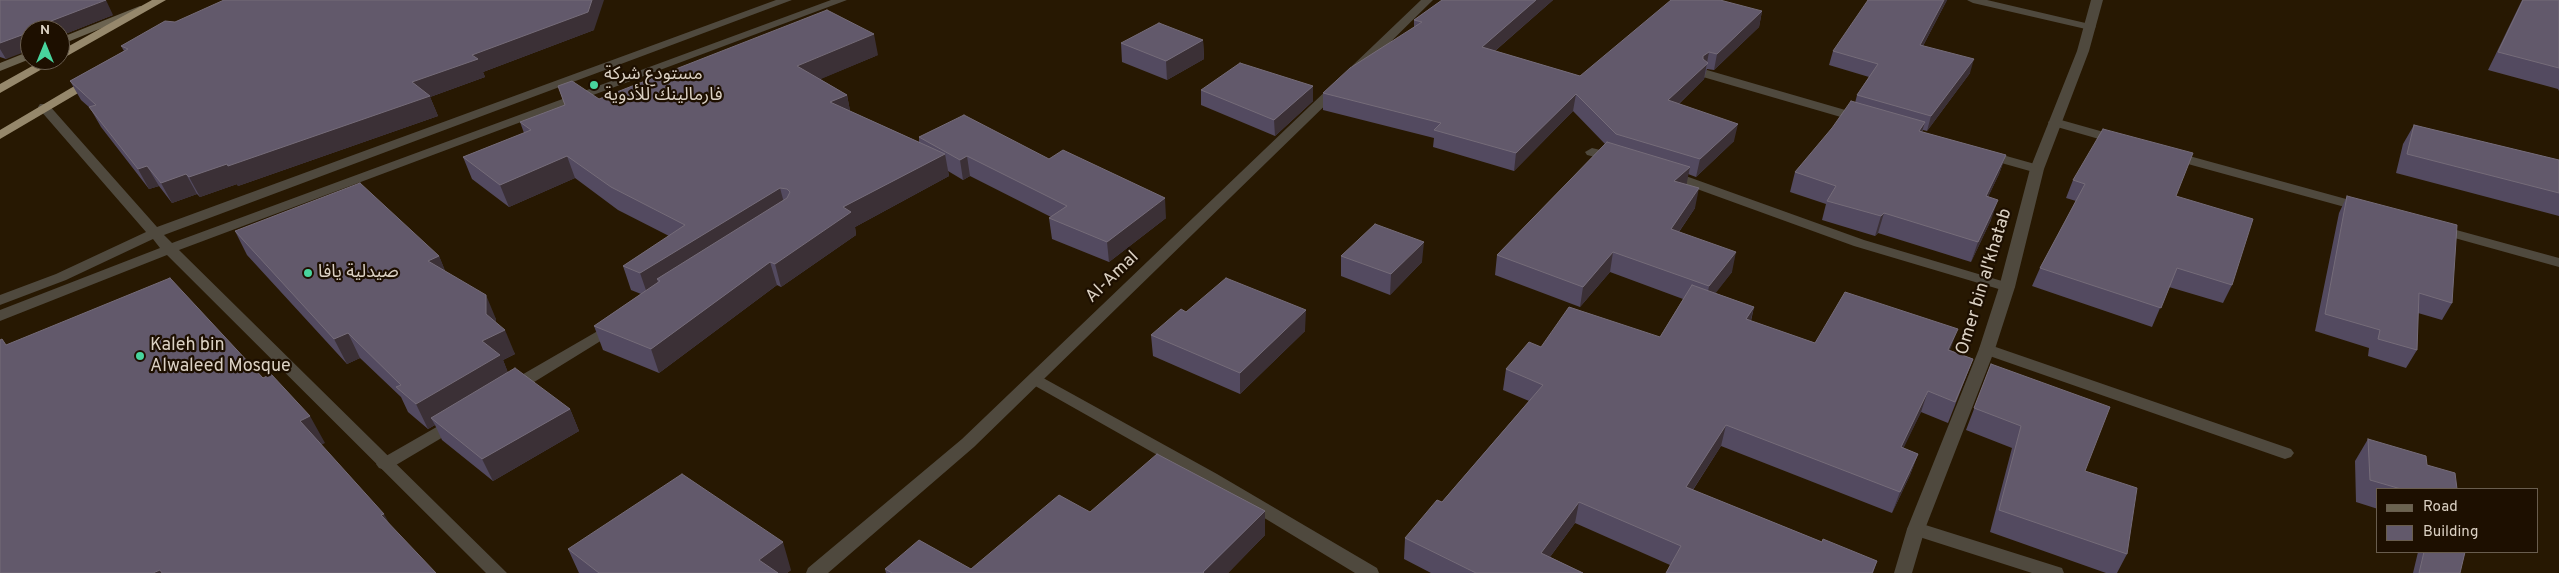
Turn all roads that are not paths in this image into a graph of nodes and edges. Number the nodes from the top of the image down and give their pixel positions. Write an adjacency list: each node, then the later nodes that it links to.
1 (786, 0): 29 (street)
2 (841, 0): 30 (street)
3 (1427, 0): 37 (street, Al-Amal)
4 (1973, 0): 7 (street)
5 (2097, 0): 7 (street, Omer bin al'khatab)
6 (155, 1): 8 (main road); 9 (highway)
7 (2090, 27): 17 (street, Omer bin al'khatab)
8 (70, 38)
9 (70, 50)
10 (20, 59): 11 (main road)
11 (0, 67)
12 (34, 70): 15 (highway)
13 (104, 72): 16 (highway)
14 (1706, 74): 18 (street)
15 (0, 89)
16 (44, 107): 19 (highway); 29 (street)
17 (2054, 122): 20 (street); 25 (street, Omer bin al'khatab)
18 (1876, 123)
19 (0, 135)
20 (2130, 143)
21 (1971, 150): 25 (street)
22 (2158, 151): 27 (street)
23 (1592, 152): 24 (street)
24 (1633, 163)
25 (2037, 169): 32 (street, Omer bin al'khatab)
26 (1659, 171): 32 (street)
27 (2378, 213)
28 (2426, 226): 31 (street)
29 (155, 233): 30 (street); 33 (street)
30 (169, 250): 34 (street); 41 (street)
31 (2559, 263)
32 (2007, 287): 36 (street, Omer bin al'khatab)
33 (0, 300)
34 (0, 316)
35 (631, 316): 38 (street)
36 (1986, 349): 40 (street); 42 (street, Omer bin al'khatab)
37 (1036, 379): 44 (street, Al-Amal); 45 (street)
38 (496, 398)
39 (471, 413): 41 (street)
40 (2285, 453)
41 (385, 464): 43 (street)
42 (1916, 529): 46 (street, Omer bin al'khatab); 47 (street)
43 (498, 573)
44 (815, 573)
45 (1370, 573)
46 (1903, 573)
47 (2055, 573)

